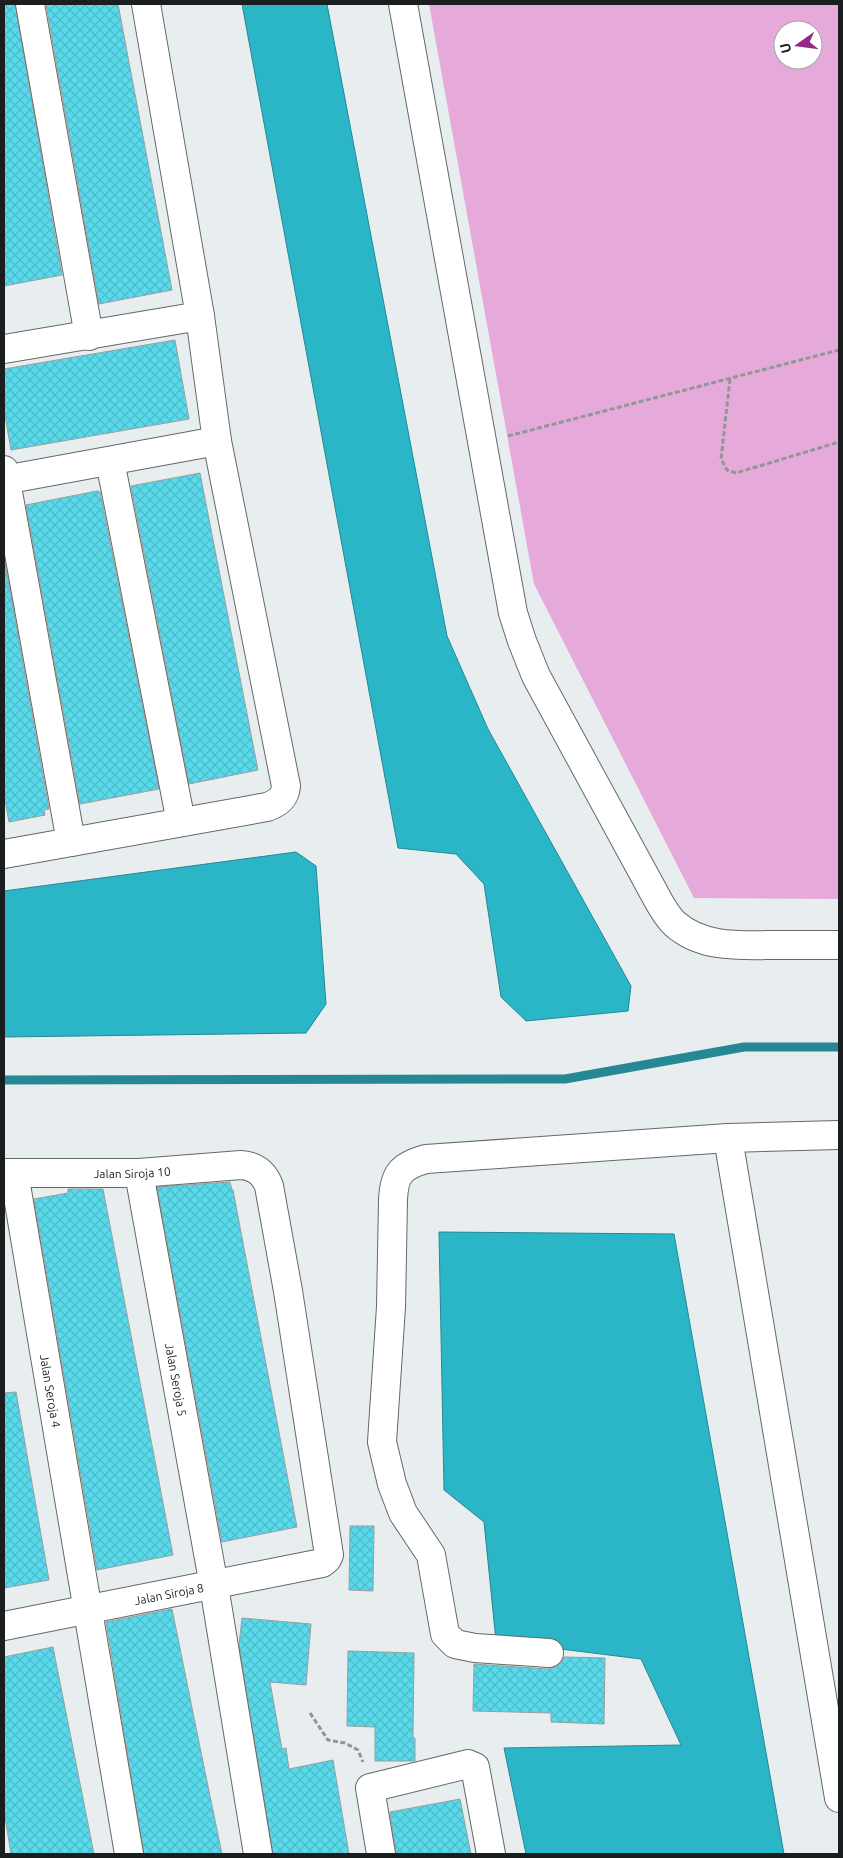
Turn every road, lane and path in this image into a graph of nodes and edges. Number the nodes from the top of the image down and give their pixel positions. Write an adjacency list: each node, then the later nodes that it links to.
1 (30, 4): 5 (street)
2 (146, 4): 4 (street)
3 (403, 4): 10 (street)
4 (200, 316): 5 (street); 9 (street)
5 (88, 336): 6 (street)
6 (4, 349)
7 (839, 350): 8 (path)
8 (730, 378): 10 (path); 11 (path)
9 (217, 441): 12 (street); 14 (street)
10 (482, 442): 17 (street)
11 (839, 442)
12 (110, 460): 13 (street); 14 (street)
13 (4, 476): 15 (street)
14 (181, 822): 15 (street)
15 (71, 842): 16 (street)
16 (4, 854)
17 (839, 945)
18 (839, 1135): 19 (street)
19 (728, 1138): 26 (street); 29 (street)
20 (9, 1173): 21 (street, Jalan Siroja 10); 24 (street, Jalan Seroja 4)
21 (139, 1173): 22 (street, Jalan Siroja 10); 23 (street, Jalan Seroja 5)
22 (329, 1555): 23 (street, Jalan Siroja 8)
23 (214, 1586): 24 (street, Jalan Siroja 8); 31 (street, Jalan Seroja 5)
24 (87, 1610): 25 (street, Jalan Siroja 8); 30 (street, Jalan Seroja 4)
25 (4, 1626)
26 (549, 1653)
27 (310, 1713): 28 (path)
28 (370, 1788): 32 (street); 33 (street)
29 (839, 1798)
30 (129, 1854)
31 (258, 1854)
32 (381, 1854)
33 (491, 1854)

